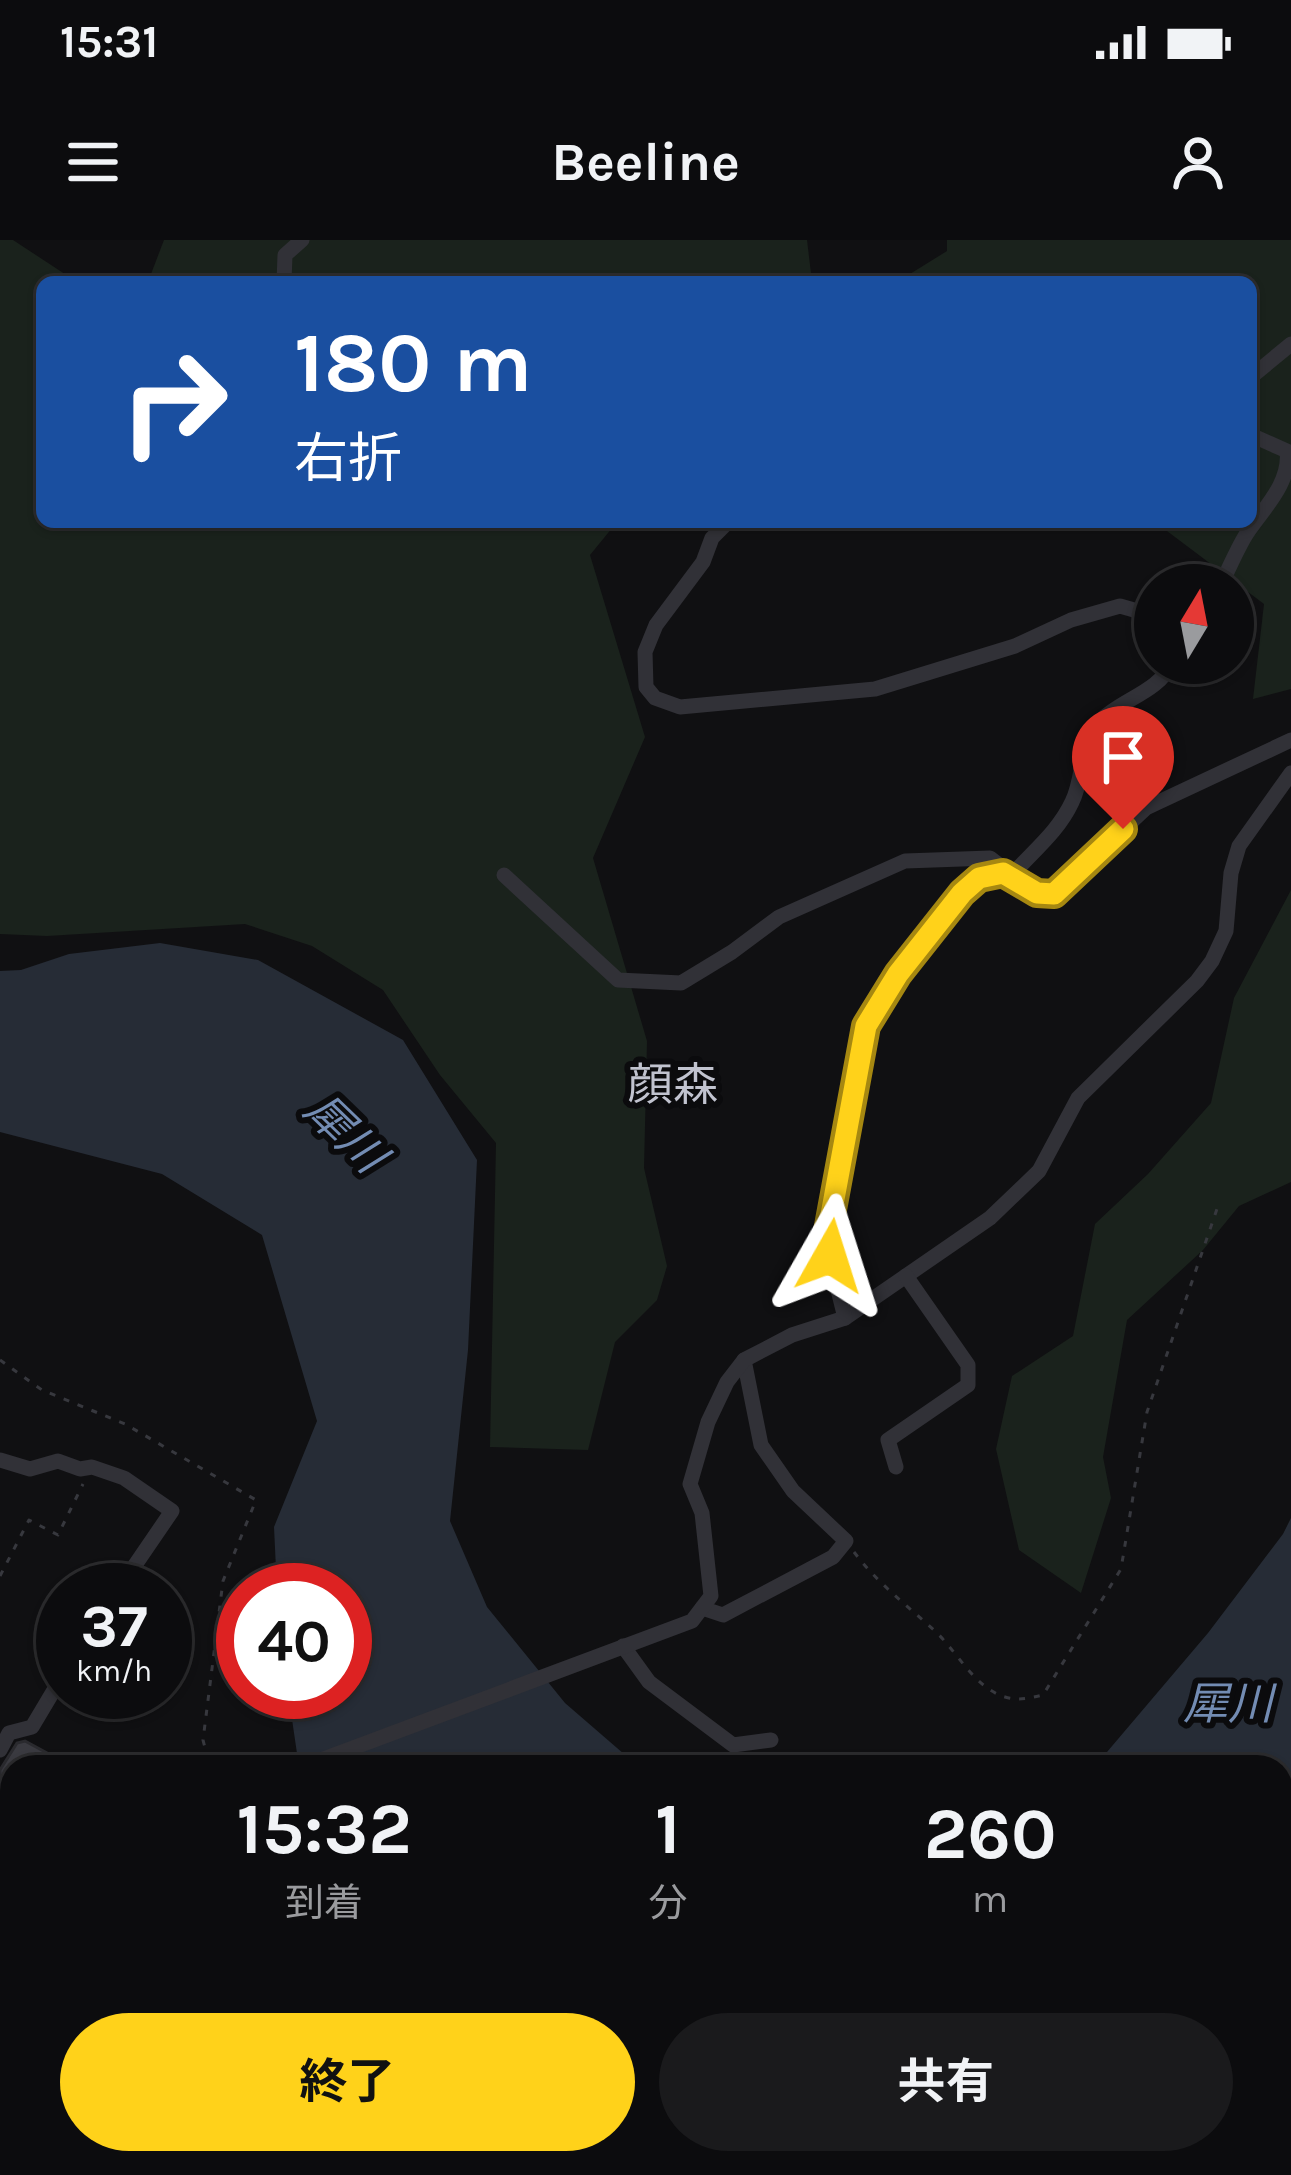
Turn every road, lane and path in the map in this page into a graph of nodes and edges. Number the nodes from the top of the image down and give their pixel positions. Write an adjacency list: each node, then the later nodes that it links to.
1 (302, 240): 2 (street)
2 (284, 276)
3 (1291, 344): 4 (street)
4 (1257, 372)
5 (1257, 438): 6 (street)
6 (1257, 519)
7 (722, 528): 10 (street)
8 (1250, 528): 9 (street)
9 (1231, 564)
10 (1134, 610)
11 (1154, 684): 15 (street)
12 (1291, 740): 15 (street)
13 (1291, 773): 17 (street)
14 (504, 875): 15 (street)
15 (1012, 875): 18 (street)
16 (1217, 1208): 23 (path)
17 (906, 1276): 18 (street); 22 (street)
18 (845, 1318): 19 (street)
19 (743, 1360): 23 (street); 26 (street)
20 (0, 1460): 21 (street)
21 (92, 1467): 24 (street); 25 (path)
22 (896, 1467)
23 (845, 1541): 26 (street)
24 (136, 1563)
25 (0, 1576)
26 (702, 1608): 27 (street)
27 (623, 1646): 29 (street); 31 (street)
28 (37, 1719): 30 (street)
29 (771, 1740)
30 (0, 1750)
31 (334, 1755)

